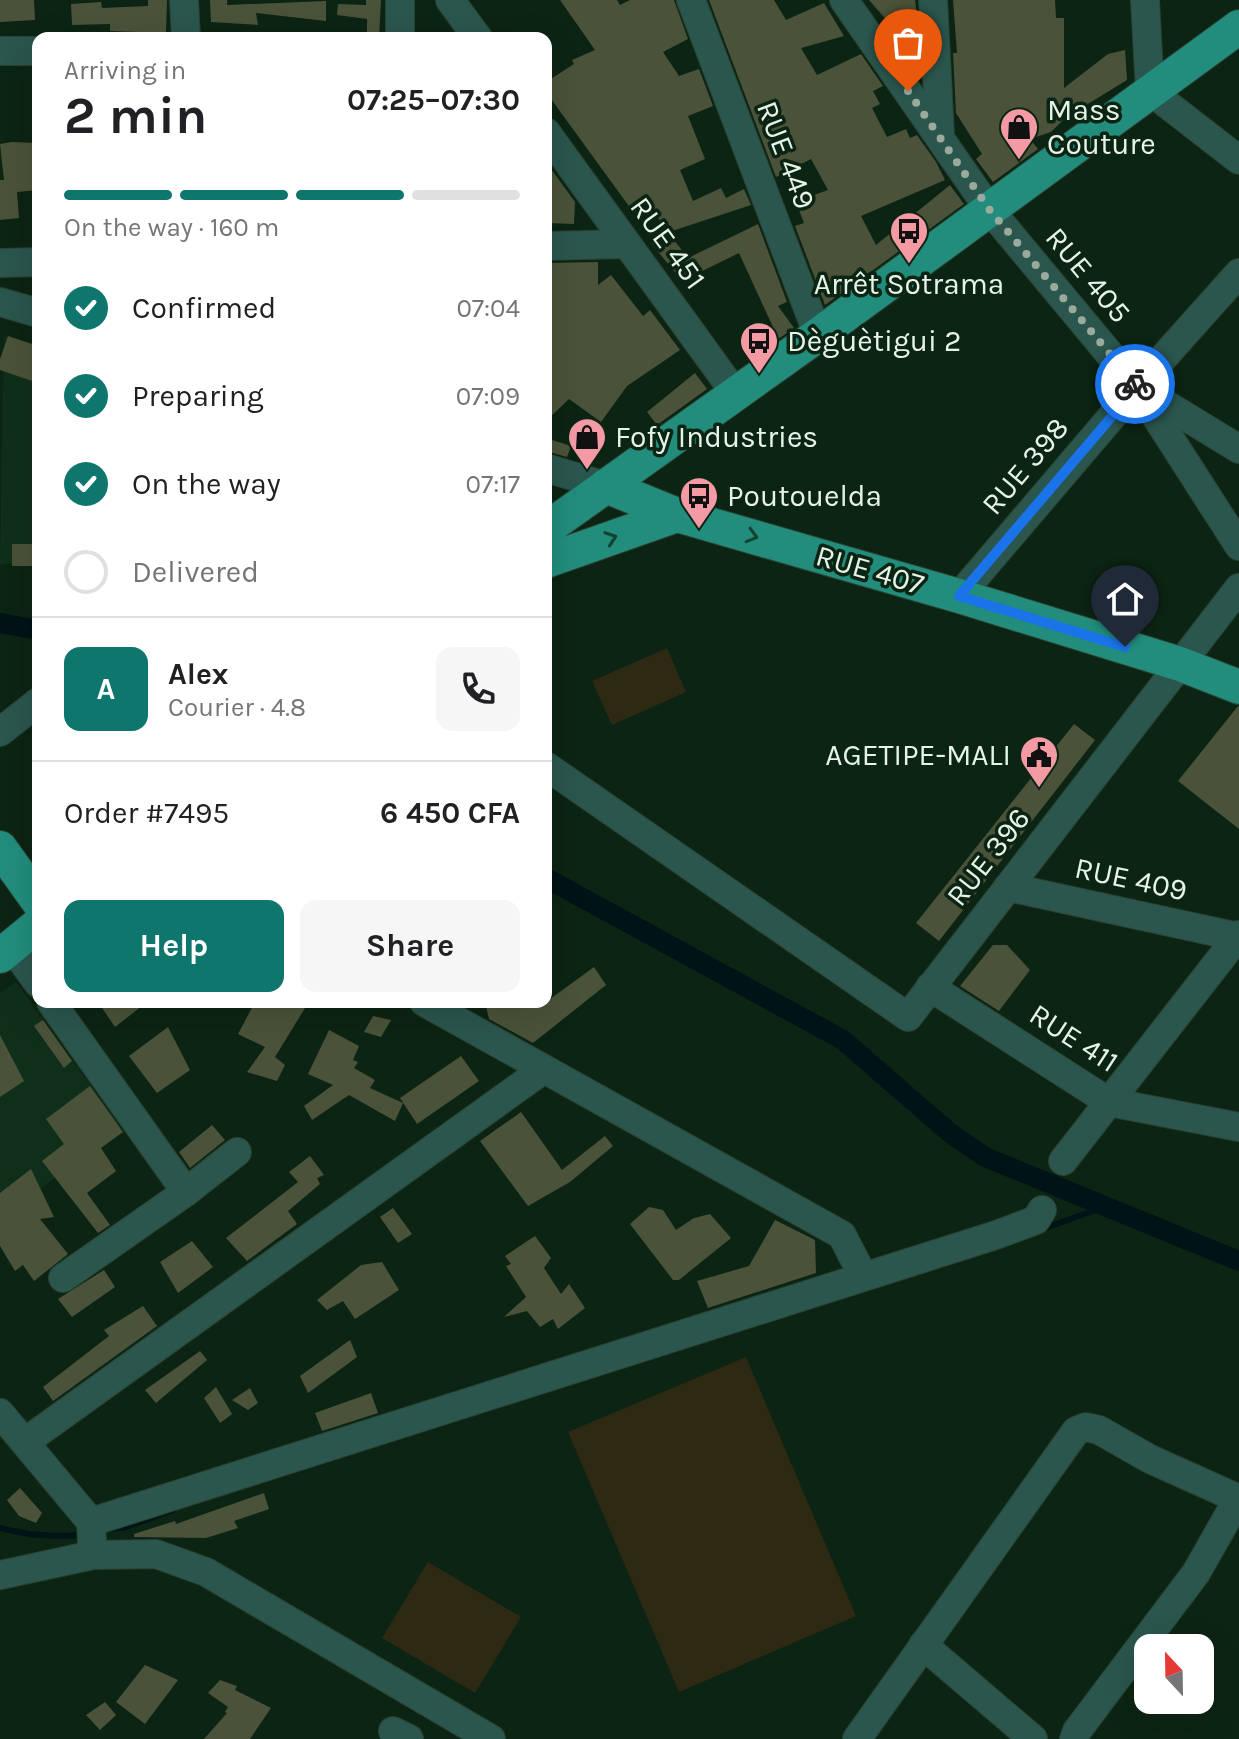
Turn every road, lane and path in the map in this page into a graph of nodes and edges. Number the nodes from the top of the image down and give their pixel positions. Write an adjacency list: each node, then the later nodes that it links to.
1 (184, 0): 9 (street)
2 (400, 0): 10 (street)
3 (450, 0): 11 (street)
4 (691, 0): 26 (street, RUE 449)
5 (844, 0): 15 (street, RUE 405)
6 (933, 0): 15 (street)
7 (1145, 0): 14 (street)
8 (1239, 27): 14 (main road)
9 (186, 32)
10 (400, 32)
11 (474, 32)
12 (0, 51): 13 (street)
13 (32, 51)
14 (1150, 91): 17 (street); 18 (main road)
15 (940, 137): 18 (street, RUE 405)
16 (552, 140): 19 (street, RUE 451)
17 (1239, 160)
18 (989, 209): 26 (main road); 27 (street, RUE 405)
19 (627, 244): 20 (street); 28 (street, RUE 451)
20 (552, 246)
21 (32, 262): 22 (street)
22 (0, 263)
23 (1239, 273): 27 (street, RUE 398)
24 (0, 302): 25 (street)
25 (32, 311)
26 (818, 335): 28 (main road)
27 (1137, 387): 29 (street); 34 (street, RUE 405); 37 (street, RUE 398)
28 (735, 393): 31 (main road)
29 (1239, 449)
30 (552, 470): 31 (street)
31 (606, 486): 32 (main road, RUE 407); 33 (main road)
32 (677, 515): 35 (main road, one-way to 32); 37 (main road, RUE 407, one-way to 37)
33 (552, 525)
34 (1239, 546)
35 (552, 559)
36 (1239, 588): 38 (street, RUE 396)
37 (959, 596): 38 (main road, RUE 407)
38 (1180, 664): 39 (main road, RUE 407); 44 (street, RUE 396)
39 (1239, 687)
40 (32, 707): 41 (street)
41 (0, 732)
42 (552, 770): 50 (street, RUE 396)
43 (0, 848): 45 (main road)
44 (1008, 887): 47 (street, RUE 409); 50 (street, RUE 396)
45 (32, 893)
46 (32, 930): 48 (main road)
47 (1239, 936): 54 (street)
48 (6, 951): 49 (street)
49 (32, 977)
50 (930, 987): 54 (street, RUE 411)
51 (55, 1008): 58 (street)
52 (435, 1008): 53 (street)
53 (544, 1069): 60 (street); 63 (street)
54 (1109, 1102): 55 (street, RUE 411); 57 (street)
55 (1239, 1127)
56 (237, 1152): 58 (street)
57 (1063, 1161)
58 (186, 1192): 61 (street)
59 (1042, 1210): 60 (street)
60 (863, 1276): 65 (street)
61 (63, 1278)
62 (0, 1413): 63 (street)
63 (25, 1442): 65 (street)
64 (1238, 1499): 68 (street); 72 (street)
65 (91, 1522): 66 (street)
66 (93, 1555): 67 (street); 69 (street)
67 (0, 1575)
68 (923, 1645): 70 (street); 71 (street)
69 (491, 1739)
70 (857, 1739)
71 (1033, 1739)
72 (1074, 1739)

